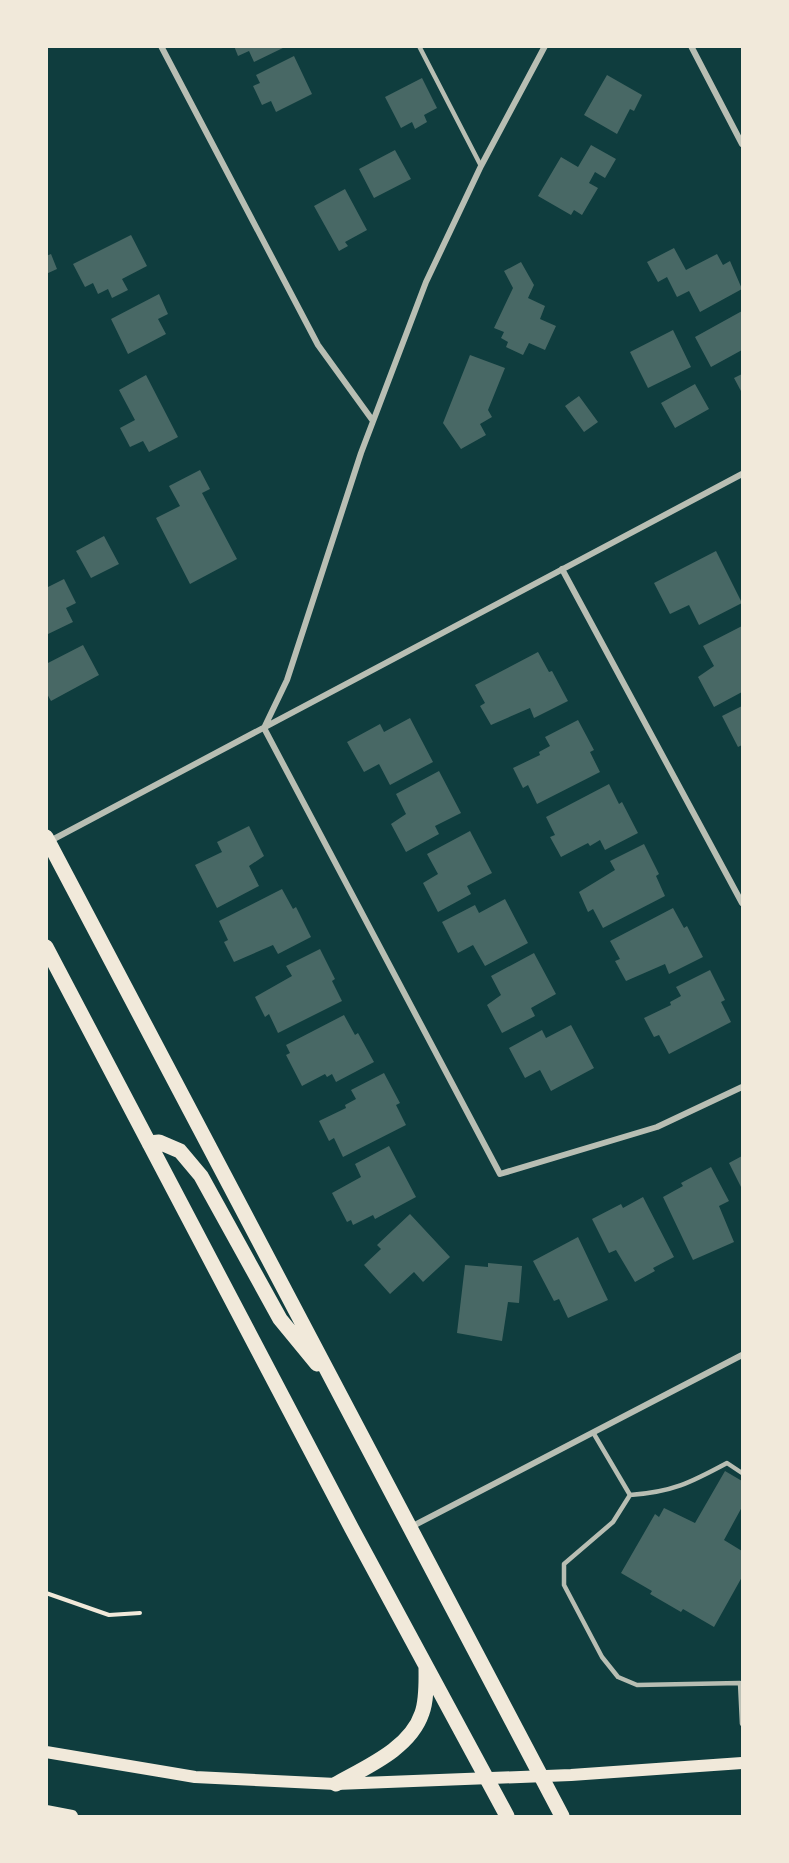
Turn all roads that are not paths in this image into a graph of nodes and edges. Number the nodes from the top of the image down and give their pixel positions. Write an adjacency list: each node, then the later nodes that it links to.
1 (161, 46): 7 (street)
2 (419, 46): 6 (lane)
3 (545, 46): 6 (street)
4 (691, 46): 5 (street)
5 (742, 144)
6 (481, 166): 7 (street)
7 (373, 421): 10 (street)
8 (742, 474): 9 (street)
9 (562, 569): 10 (street); 12 (street)
10 (264, 728): 11 (street); 14 (street)
11 (47, 841): 17 (main road)
12 (742, 903)
13 (46, 947): 15 (main road)
14 (742, 1087)
15 (149, 1143): 17 (main road); 22 (main road)
16 (742, 1355): 18 (street)
17 (336, 1387): 21 (main road)
18 (594, 1434): 20 (lane); 21 (street)
19 (742, 1473): 20 (lane)
20 (630, 1495): 23 (lane)
21 (411, 1528): 27 (main road)
22 (426, 1666): 28 (main road); 29 (main road)
23 (741, 1682): 24 (lane)
24 (742, 1724)
25 (46, 1752): 29 (main road)
26 (742, 1763): 27 (main road)
27 (541, 1777): 28 (main road); 33 (main road)
28 (487, 1778): 29 (main road); 32 (main road)
29 (336, 1784)
30 (46, 1811): 31 (main road)
31 (72, 1816)
32 (507, 1816)
33 (562, 1816)

